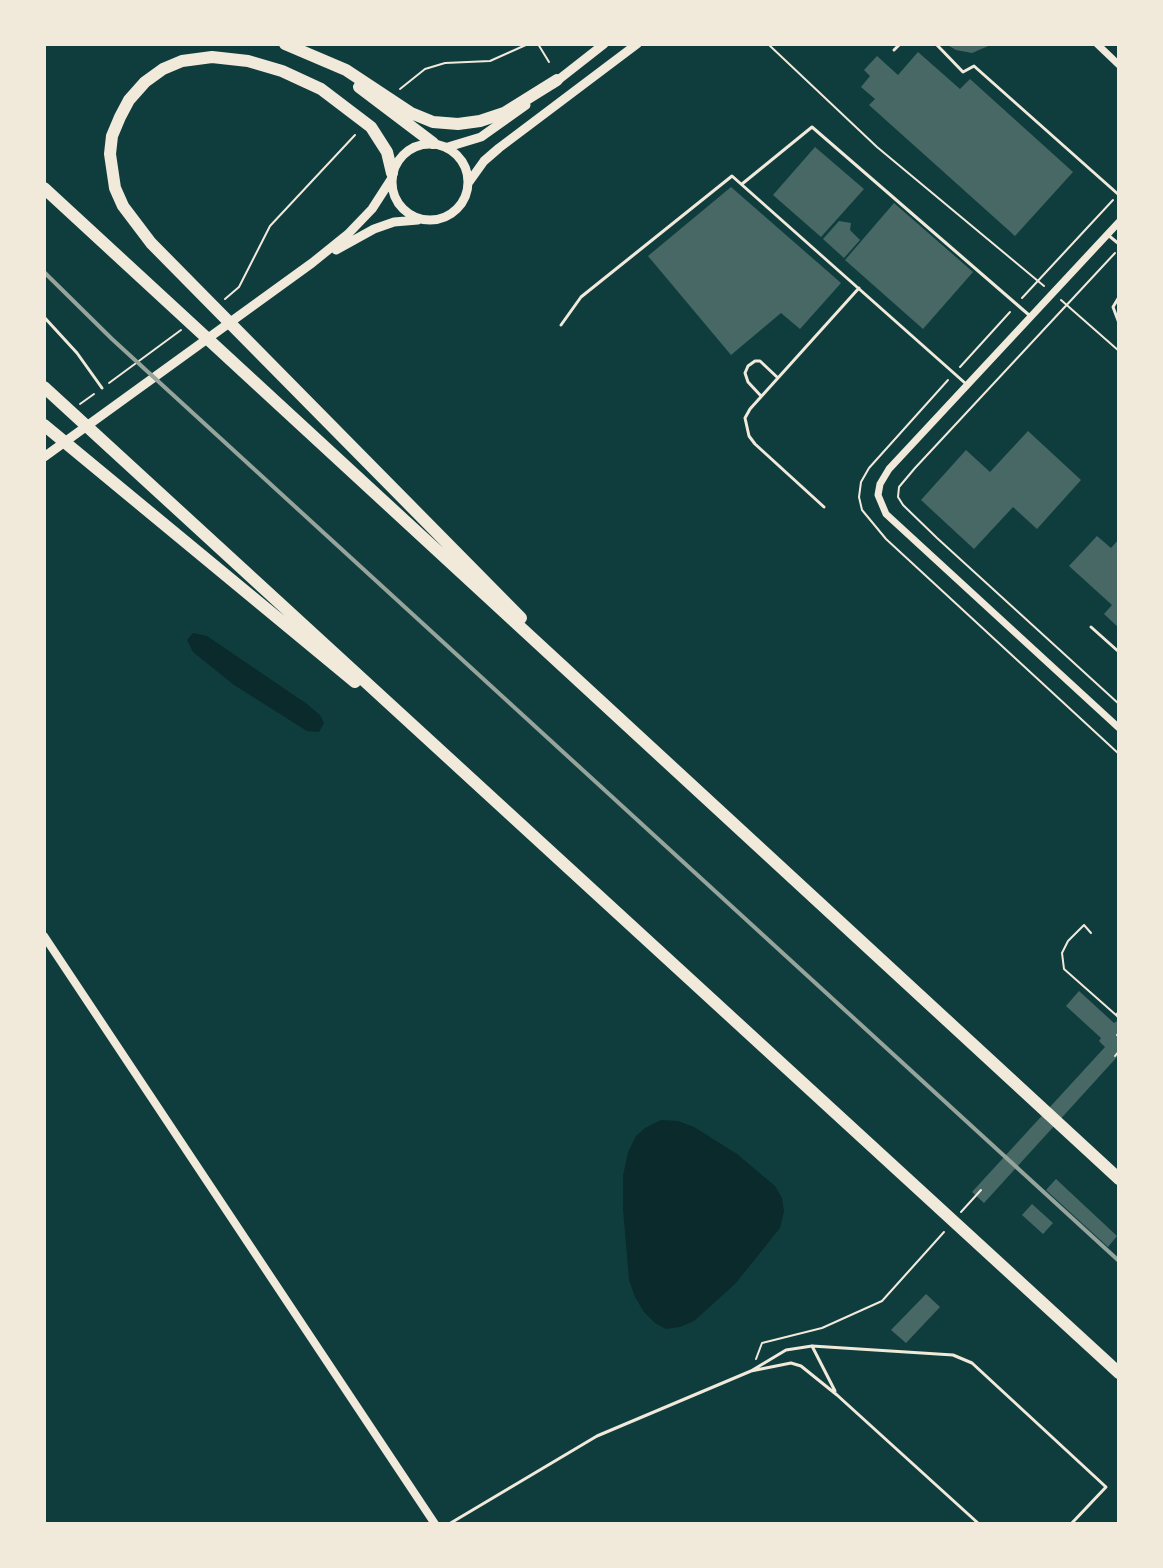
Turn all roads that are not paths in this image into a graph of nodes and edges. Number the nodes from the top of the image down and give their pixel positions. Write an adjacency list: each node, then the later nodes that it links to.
1 (285, 44): 8 (highway)
2 (604, 44): 10 (main road)
3 (637, 44): 14 (main road)
4 (900, 44): 7 (lane)
5 (936, 44): 17 (lane)
6 (1097, 44): 9 (street)
7 (894, 50)
8 (306, 52): 10 (highway); 11 (highway)
9 (1119, 65)
10 (557, 80): 12 (main road)
11 (433, 143): 12 (main road); 13 (main road)
12 (448, 147): 14 (main road)
13 (392, 176): 18 (main road); 22 (main road); 40 (highway)
14 (469, 182): 18 (main road)
15 (742, 185): 23 (lane); 26 (lane); 28 (lane)
16 (44, 188): 40 (highway)
17 (1119, 195)
18 (424, 220): 22 (main road)
19 (1119, 222): 20 (street)
20 (1108, 235): 21 (lane); 26 (street)
21 (1119, 247)
22 (312, 263): 35 (main road)
23 (859, 288): 29 (lane); 30 (lane)
24 (1119, 297): 27 (lane)
25 (44, 317): 32 (lane)
26 (1031, 318): 30 (street)
27 (1119, 323)
28 (561, 325)
29 (778, 378): 33 (lane); 33 (lane)
30 (968, 385): 39 (street)
31 (44, 387): 41 (highway)
32 (102, 388)
33 (761, 396): 36 (lane)
34 (44, 425): 41 (highway)
35 (44, 457)
36 (824, 507)
37 (1091, 627): 38 (lane)
38 (1119, 652)
39 (1119, 728)
40 (653, 750): 43 (highway)
41 (460, 767): 46 (highway)
42 (44, 936): 48 (street)
43 (1119, 1179)
44 (812, 1346): 45 (lane); 47 (lane); 51 (lane)
45 (751, 1371): 47 (lane); 49 (lane)
46 (1119, 1373)
47 (837, 1395): 50 (lane)
48 (435, 1524)
49 (449, 1524)
50 (979, 1524)
51 (1071, 1524)

